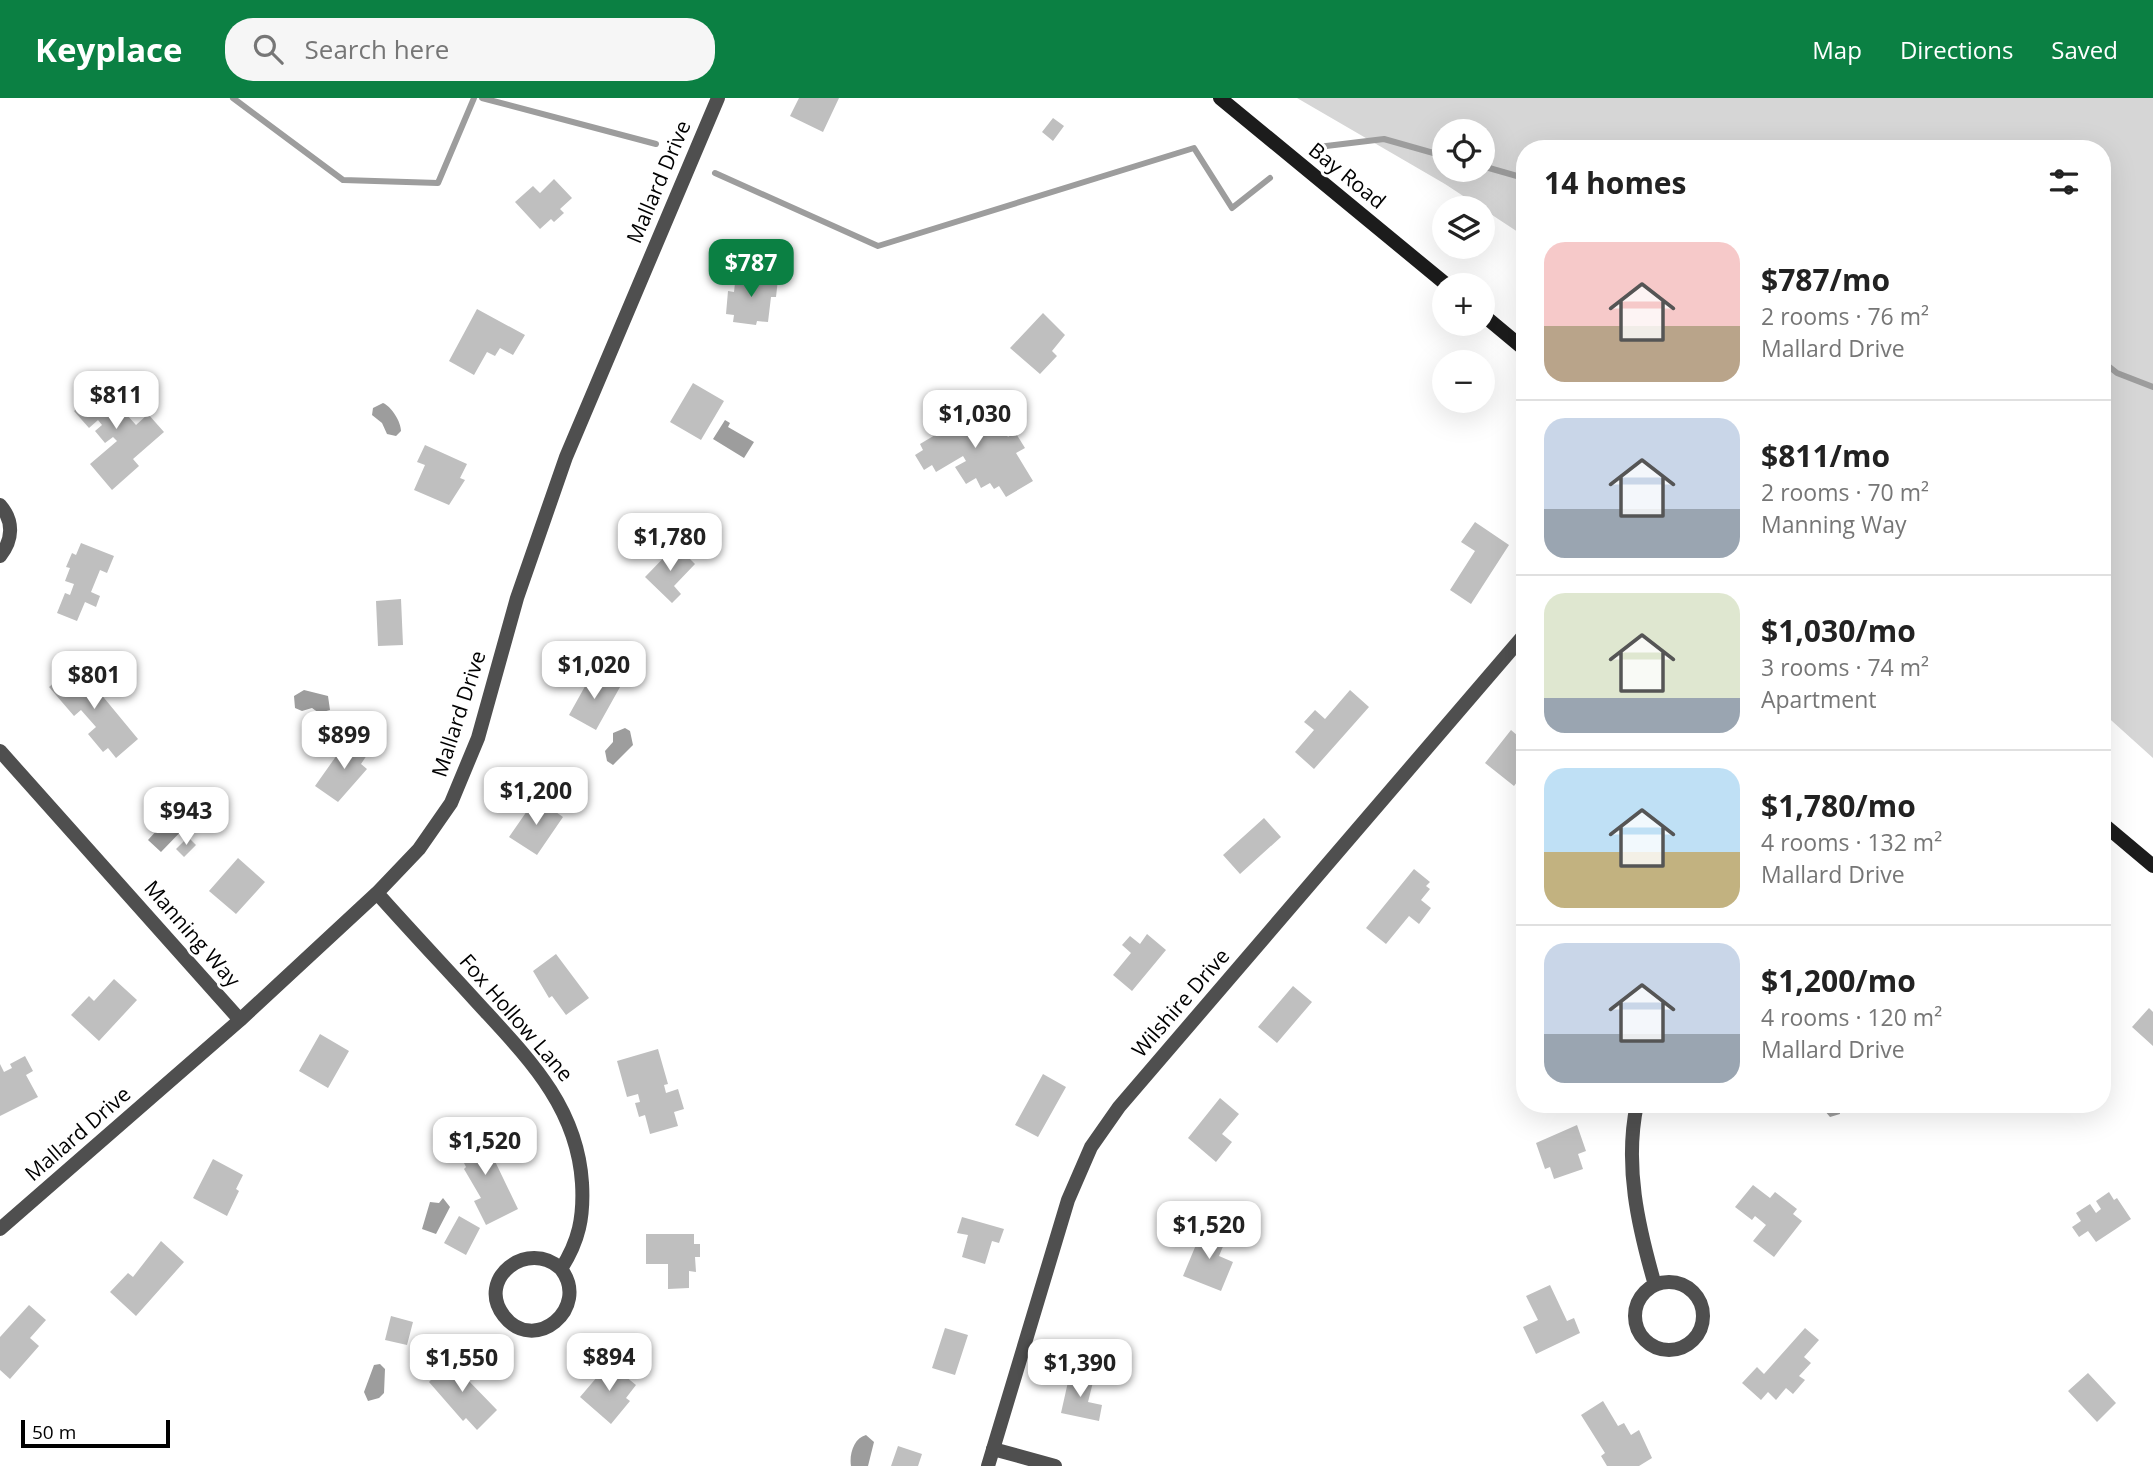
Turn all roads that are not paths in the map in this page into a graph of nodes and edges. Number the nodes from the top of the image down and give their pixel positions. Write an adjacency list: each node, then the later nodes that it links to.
1 (718, 98): 12 (street, Mallard Drive)
2 (1220, 98): 3 (main road, Bay Road)
3 (1432, 273)
4 (1495, 325): 5 (main road)
5 (1516, 342)
6 (0, 505): 7 (street)
7 (0, 556)
8 (1516, 644): 18 (street, Wilshire Drive)
9 (0, 751): 13 (street, Manning Way)
10 (2111, 831): 11 (main road)
11 (2153, 866)
12 (377, 893): 13 (street, Mallard Drive); 16 (street, Fox Hollow Lane)
13 (240, 1020): 15 (street, Mallard Drive)
14 (1636, 1113): 17 (street)
15 (0, 1229)
16 (561, 1269): 16 (street)
17 (1655, 1285): 17 (street)
18 (993, 1449): 19 (street, Wilshire Drive); 20 (street)
19 (988, 1466)
20 (1055, 1466)

